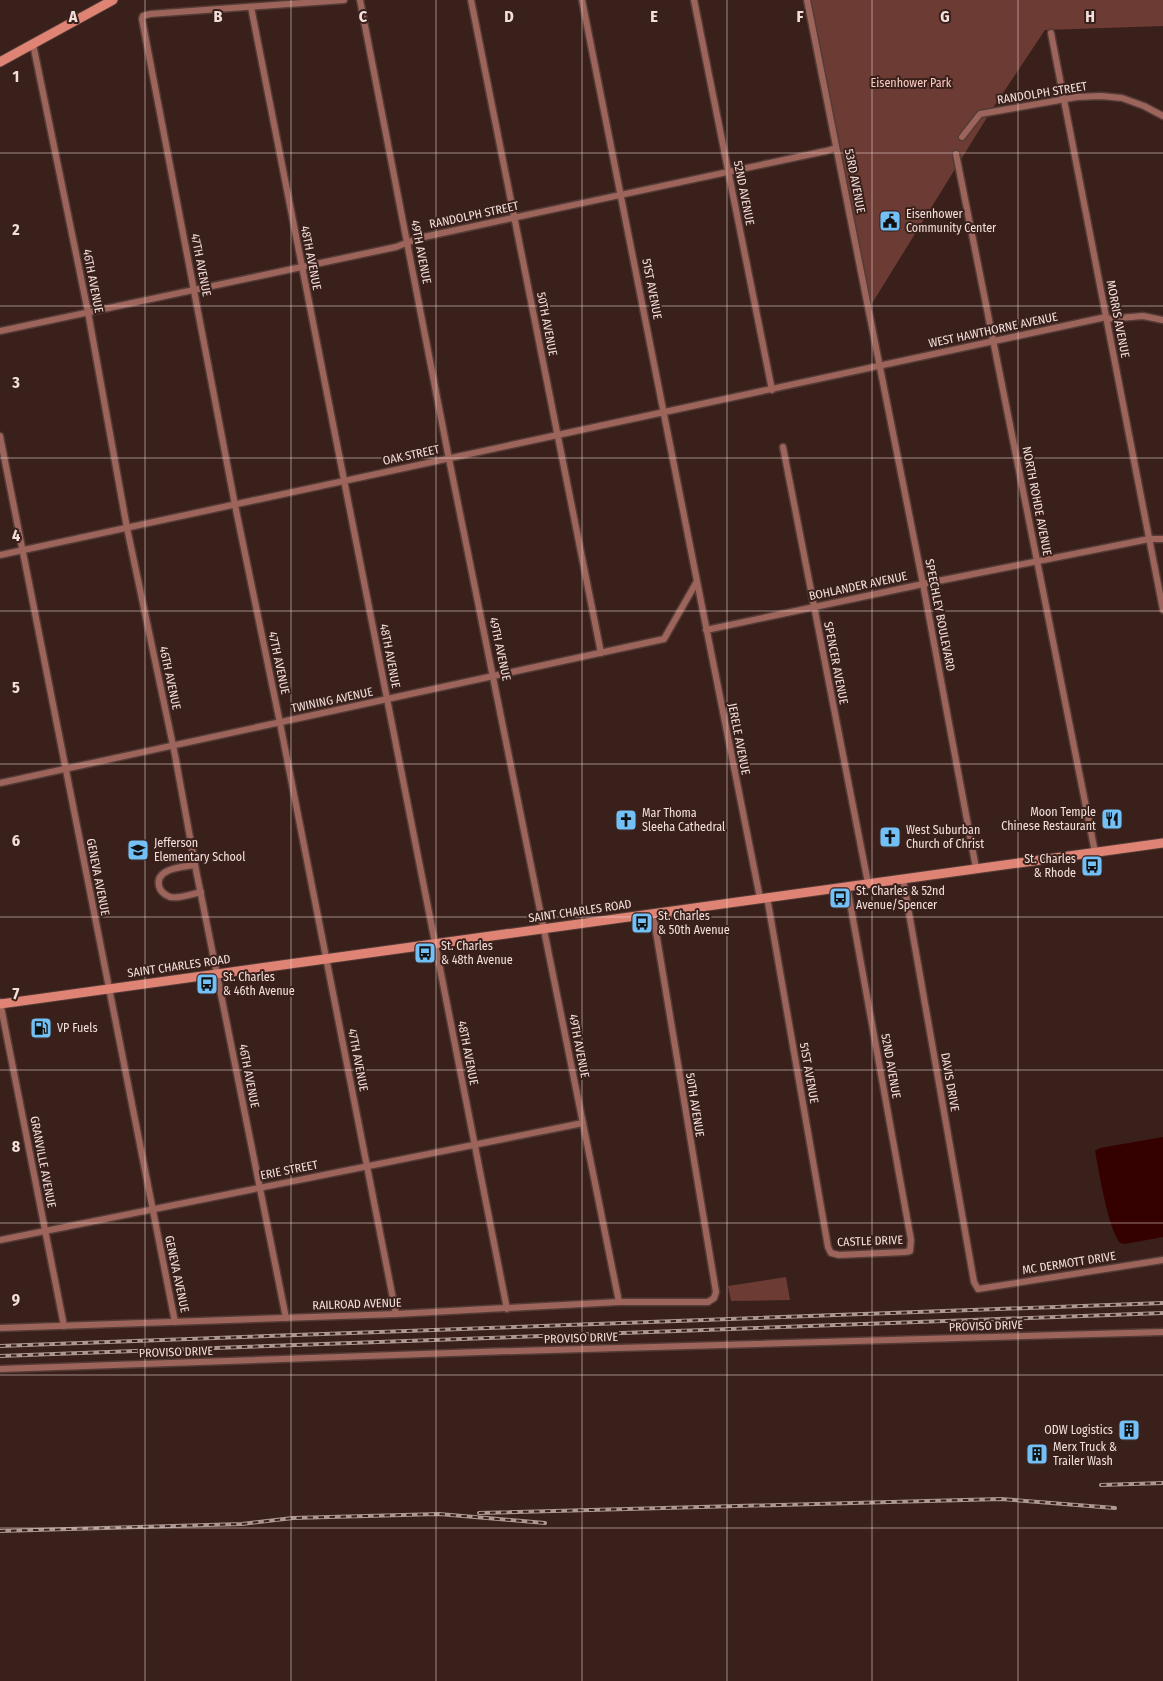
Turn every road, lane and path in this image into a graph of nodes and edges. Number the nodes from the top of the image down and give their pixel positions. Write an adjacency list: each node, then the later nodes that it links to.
1 (113, 0): 10 (main road)
2 (344, 0): 8 (street)
3 (360, 0): 20 (street, 49TH AVENUE)
4 (471, 0): 19 (street, 50TH AVENUE)
5 (582, 0): 18 (street, 51ST AVENUE)
6 (694, 0): 17 (street, 52ND AVENUE)
7 (807, 0): 15 (street, 53RD AVENUE)
8 (251, 7): 21 (street, 48TH AVENUE); 22 (street, 47TH AVENUE)
9 (1051, 33): 12 (street, MORRIS AVENUE)
10 (33, 44): 11 (main road); 23 (street, 46TH AVENUE)
11 (0, 62)
12 (1064, 100): 13 (street, RANDOLPH STREET); 14 (street, RANDOLPH STREET); 24 (street, MORRIS AVENUE)
13 (1163, 116)
14 (962, 137)
15 (836, 148): 17 (street, RANDOLPH STREET); 28 (street, 53RD AVENUE)
16 (956, 154): 27 (street, NORTH ROHDE AVENUE)
17 (729, 172): 18 (street, RANDOLPH STREET); 30 (street, 52ND AVENUE)
18 (622, 195): 19 (street, RANDOLPH STREET); 31 (street, 51ST AVENUE)
19 (515, 218): 20 (street, RANDOLPH STREET); 33 (street, 50TH AVENUE)
20 (408, 243): 21 (street, RANDOLPH STREET); 35 (street, 49TH AVENUE)
21 (301, 267): 22 (street, RANDOLPH STREET); 36 (street, 48TH AVENUE)
22 (195, 290): 23 (street, RANDOLPH STREET); 37 (street, 47TH AVENUE)
23 (88, 312): 26 (street, RANDOLPH STREET); 38 (street, 46TH AVENUE)
24 (1106, 317): 25 (street, WEST HAWTHORNE AVENUE); 27 (street, WEST HAWTHORNE AVENUE); 39 (street, MORRIS AVENUE)
25 (1163, 320)
26 (0, 331)
27 (993, 342): 28 (street, WEST HAWTHORNE AVENUE); 43 (street, NORTH ROHDE AVENUE)
28 (880, 366): 29 (street, WEST HAWTHORNE AVENUE); 45 (street, SPEECHLEY BOULEVARD)
29 (827, 378): 30 (street, OAK STREET)
30 (772, 390): 31 (street, OAK STREET)
31 (664, 413): 33 (street, OAK STREET); 44 (street, 51ST AVENUE)
32 (0, 436): 41 (street, GENEVA AVENUE)
33 (557, 436): 35 (street, OAK STREET); 49 (street, 50TH AVENUE)
34 (783, 447): 46 (street, SPENCER AVENUE)
35 (449, 459): 36 (street, OAK STREET); 50 (street, 49TH AVENUE)
36 (344, 482): 37 (street, OAK STREET); 51 (street, 48TH AVENUE)
37 (235, 505): 38 (street, OAK STREET); 52 (street, 47TH AVENUE)
38 (127, 528): 41 (street, OAK STREET); 53 (street, 46TH AVENUE)
39 (1149, 539): 40 (street, BOHLANDER AVENUE); 43 (street, BOHLANDER AVENUE); 47 (street, MORRIS AVENUE)
40 (1163, 539)
41 (23, 551): 42 (street, OAK STREET); 54 (street, GENEVA AVENUE)
42 (0, 555)
43 (1037, 560): 45 (street, BOHLANDER AVENUE); 57 (street, NORTH ROHDE AVENUE)
44 (696, 584): 48 (street, JERELE AVENUE); 49 (street, TWINING AVENUE)
45 (923, 584): 46 (street, BOHLANDER AVENUE); 59 (street, SPEECHLEY BOULEVARD)
46 (814, 608): 48 (street, BOHLANDER AVENUE); 61 (street, SPENCER AVENUE)
47 (1163, 610)
48 (706, 630): 64 (street, JERELE AVENUE)
49 (601, 653): 50 (street, TWINING AVENUE)
50 (494, 676): 51 (street, TWINING AVENUE); 66 (street, 49TH AVENUE)
51 (387, 700): 52 (street, TWINING AVENUE); 67 (street, 48TH AVENUE)
52 (280, 723): 53 (street, TWINING AVENUE); 68 (street, 47TH AVENUE)
53 (173, 746): 54 (street, TWINING AVENUE); 58 (street, 46TH AVENUE)
54 (65, 769): 55 (street, TWINING AVENUE); 70 (street, GENEVA AVENUE)
55 (0, 783)
56 (1163, 843): 57 (main road, SAINT CHARLES ROAD)
57 (1095, 852): 59 (main road, SAINT CHARLES ROAD)
58 (195, 865): 63 (street, 46TH AVENUE); 63 (street)
59 (976, 868): 60 (main road, SAINT CHARLES ROAD)
60 (903, 878): 61 (main road, SAINT CHARLES ROAD); 82 (street, DAVIS DRIVE)
61 (868, 883): 62 (main road, SAINT CHARLES ROAD)
62 (847, 886): 64 (main road, SAINT CHARLES ROAD); 79 (street, 52ND AVENUE)
63 (201, 892): 69 (street, 46TH AVENUE)
64 (764, 898): 65 (main road, SAINT CHARLES ROAD); 80 (street, 51ST AVENUE)
65 (652, 914): 66 (main road, SAINT CHARLES ROAD); 83 (street, 50TH AVENUE)
66 (544, 928): 67 (main road, SAINT CHARLES ROAD); 72 (street, 49TH AVENUE)
67 (434, 944): 68 (main road, SAINT CHARLES ROAD); 73 (street, 48TH AVENUE)
68 (326, 958): 69 (main road, SAINT CHARLES ROAD); 74 (street, 47TH AVENUE)
69 (218, 974): 70 (main road, SAINT CHARLES ROAD); 75 (street, 46TH AVENUE)
70 (109, 989): 71 (main road, SAINT CHARLES ROAD); 76 (street, GENEVA AVENUE)
71 (0, 1003): 77 (street, GRANVILLE AVENUE)
72 (583, 1123): 73 (street, ERIE STREET); 84 (street, 49TH AVENUE)
73 (475, 1143): 74 (street, ERIE STREET); 85 (street, 48TH AVENUE)
74 (367, 1165): 75 (street, ERIE STREET); 86 (street, 47TH AVENUE)
75 (260, 1187): 76 (street, ERIE STREET); 87 (street, 46TH AVENUE)
76 (152, 1209): 77 (street, ERIE STREET); 88 (street, GENEVA AVENUE)
77 (45, 1231): 78 (street, ERIE STREET); 89 (street, GRANVILLE AVENUE)
78 (0, 1240)
79 (910, 1251): 80 (street, CASTLE DRIVE)
80 (831, 1253)
81 (1163, 1260): 82 (street, MC DERMOTT DRIVE)
82 (978, 1289)
83 (714, 1298): 84 (street, RAILROAD AVENUE)
84 (619, 1302): 85 (street, RAILROAD AVENUE)
85 (507, 1308): 86 (street, RAILROAD AVENUE)
86 (396, 1314): 87 (street, RAILROAD AVENUE)
87 (286, 1318): 88 (street, RAILROAD AVENUE)
88 (175, 1322): 89 (street, RAILROAD AVENUE)
89 (64, 1326): 90 (street, RAILROAD AVENUE)
90 (0, 1328)
91 (1163, 1332): 92 (street, PROVISO DRIVE)
92 (0, 1369)

